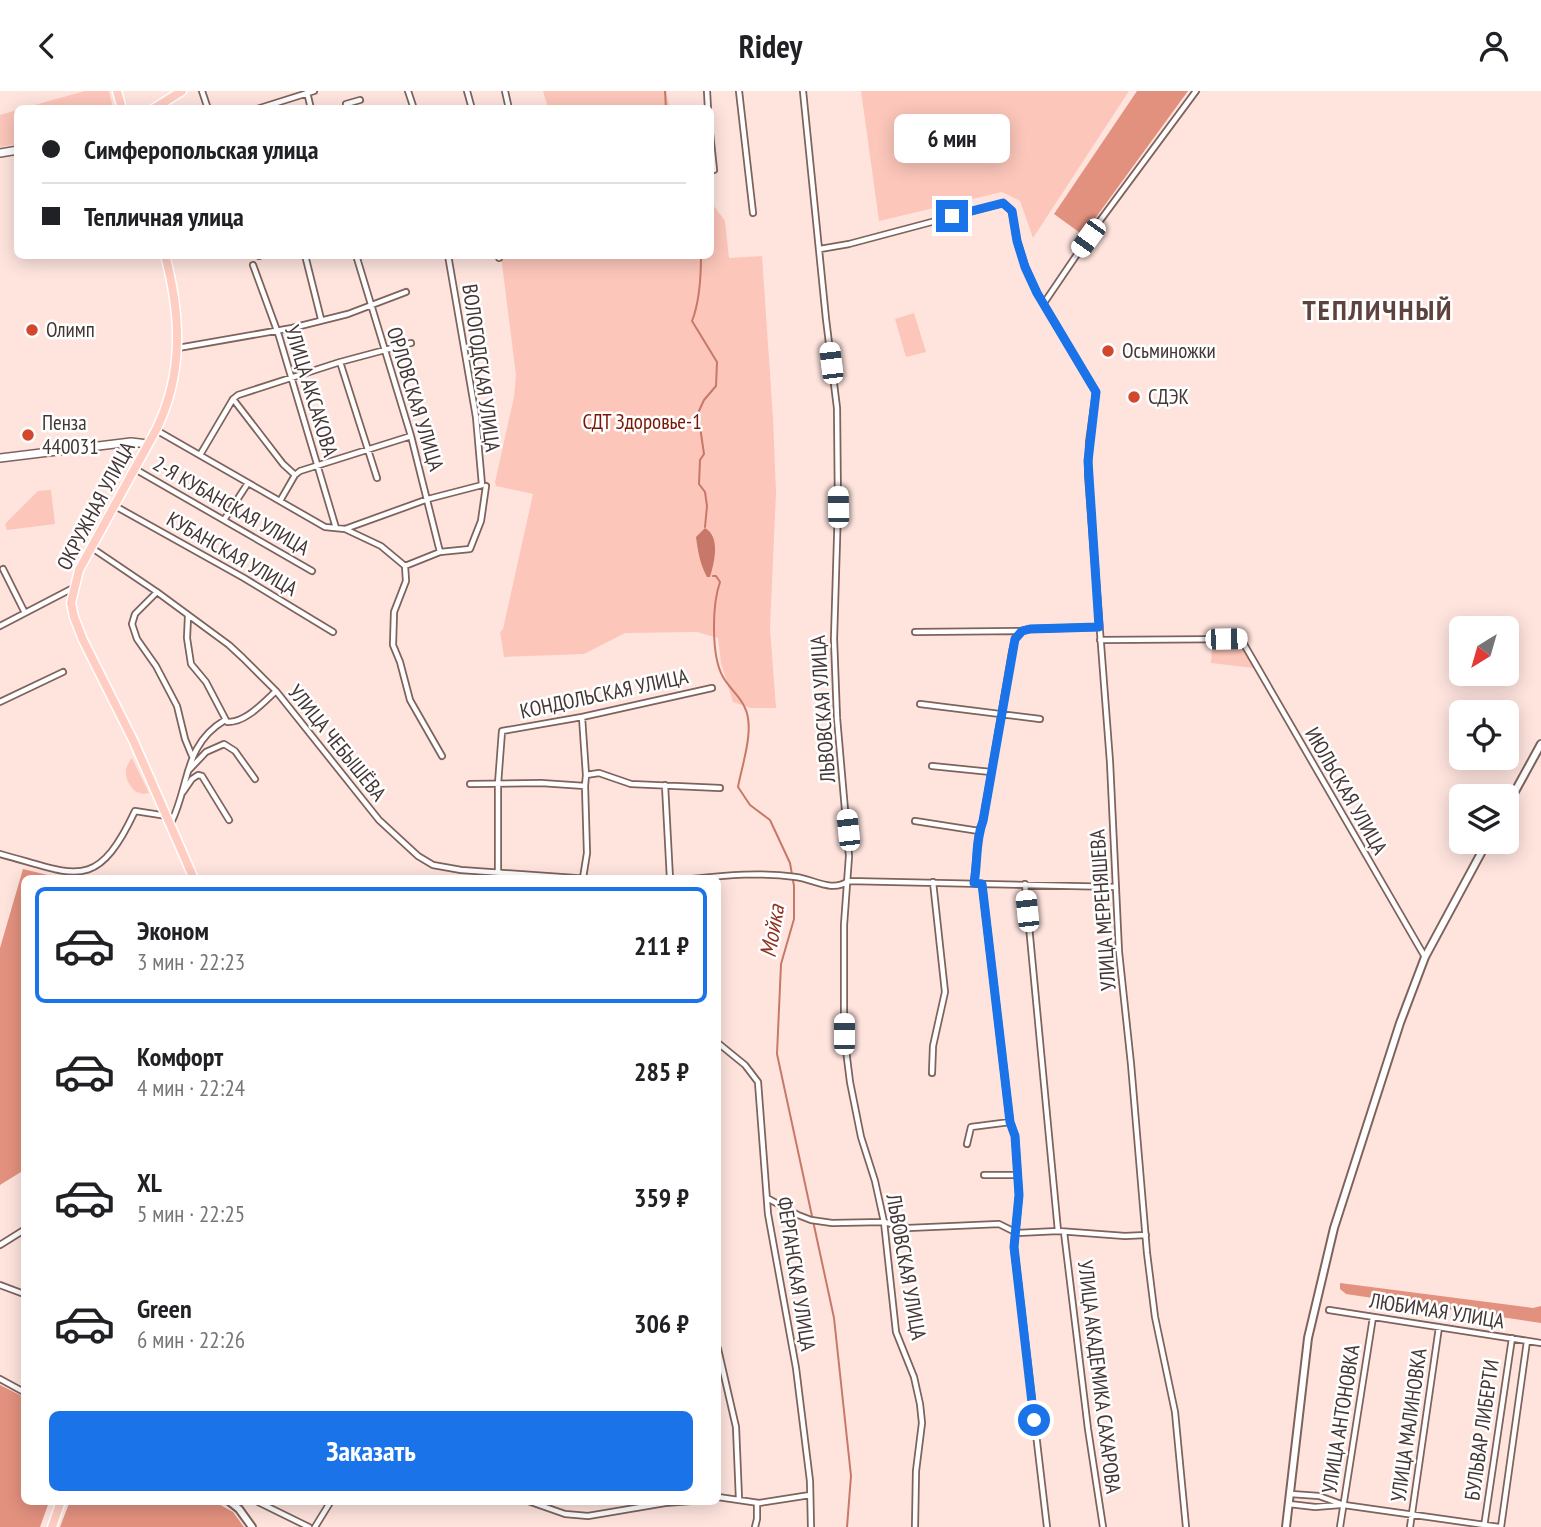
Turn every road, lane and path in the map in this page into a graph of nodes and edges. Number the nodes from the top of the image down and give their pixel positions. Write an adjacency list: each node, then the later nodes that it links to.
1 (182, 91): 8 (main road)
2 (314, 91): 6 (street)
3 (739, 91): 11 (street)
4 (803, 91): 12 (street, ЛЬВОВСКАЯ УЛИЦА)
5 (1196, 91): 19 (street)
6 (307, 93): 9 (street)
7 (360, 100): 10 (street)
8 (159, 105)
9 (270, 105)
10 (346, 105)
11 (753, 213)
12 (820, 249): 19 (street, УЛИЦА МЕРЕНЯШЕВА); 98 (street, ЛЬВОВСКАЯ УЛИЦА)
13 (166, 259): 24 (main road, ОКРУЖНАЯ УЛИЦА)
14 (306, 259): 21 (street)
15 (357, 259): 20 (street, ОРЛОВСКАЯ УЛИЦА)
16 (449, 259): 40 (street, ВОЛОГОДСКАЯ УЛИЦА)
17 (253, 265): 22 (street, УЛИЦА АКСАКОВА)
18 (406, 292): 20 (street)
19 (1044, 303): 57 (street, УЛИЦА МЕРЕНЯШЕВА)
20 (370, 305): 21 (street); 25 (street, ОРЛОВСКАЯ УЛИЦА)
21 (321, 319): 22 (street)
22 (277, 330): 24 (street); 27 (street, УЛИЦА АКСАКОВА)
23 (411, 343): 25 (street)
24 (178, 348): 29 (main road, ОКРУЖНАЯ УЛИЦА)
25 (384, 349): 26 (street); 30 (street, ОРЛОВСКАЯ УЛИЦА)
26 (340, 362): 27 (street); 32 (street)
27 (292, 378): 28 (street); 35 (street, УЛИЦА АКСАКОВА)
28 (233, 399): 33 (street); 37 (street)
29 (156, 429): 31 (main road, ОКРУЖНАЯ УЛИЦА); 33 (street)
30 (411, 436): 32 (street); 41 (street, ОРЛОВСКАЯ УЛИЦА)
31 (148, 444): 34 (main road); 36 (main road, ОКРУЖНАЯ УЛИЦА)
32 (368, 449): 35 (street); 38 (street)
33 (200, 455): 39 (street)
34 (0, 459)
35 (317, 466): 37 (street); 45 (street, УЛИЦА АКСАКОВА)
36 (134, 469): 43 (main road, ОКРУЖНАЯ УЛИЦА); 44 (street, 2-Я КУБАНСКАЯ УЛИЦА)
37 (295, 475): 42 (street)
38 (377, 478)
39 (247, 483): 42 (street); 44 (street)
40 (484, 485): 41 (street); 48 (street, ВОЛОГОДСКАЯ УЛИЦА)
41 (428, 499): 46 (street); 48 (street, ОРЛОВСКАЯ УЛИЦА)
42 (280, 502): 45 (street)
43 (114, 506): 47 (main road, ОКРУЖНАЯ УЛИЦА); 59 (street, КУБАНСКАЯ УЛИЦА)
44 (224, 520): 51 (street, 2-Я КУБАНСКАЯ УЛИЦА)
45 (336, 528): 46 (street)
46 (345, 529): 49 (street)
47 (91, 548): 52 (main road, ОКРУЖНАЯ УЛИЦА); 53 (street, УЛИЦА ЧЕБЫШЁВА)
48 (440, 552): 49 (street)
49 (405, 566): 73 (street)
50 (3, 569): 54 (street)
51 (312, 571)
52 (73, 588): 54 (street); 86 (main road, ОКРУЖНАЯ УЛИЦА)
53 (157, 592): 55 (street, УЛИЦА ЧЕБЫШЁВА); 72 (street)
54 (25, 613): 56 (street)
55 (188, 615): 64 (street, УЛИЦА ЧЕБЫШЁВА); 70 (street)
56 (0, 626)
57 (1099, 627): 58 (street); 61 (street, УЛИЦА МЕРЕНЯШЕВА)
58 (1022, 631): 60 (street); 67 (street)
59 (333, 632)
60 (915, 632)
61 (1100, 640): 103 (street, УЛИЦА МЕРЕНЯШЕВА); 104 (street, ИЮЛЬСКАЯ УЛИЦА)
62 (63, 672): 65 (street)
63 (712, 688): 68 (street, КОНДОЛЬСКАЯ УЛИЦА)
64 (276, 691): 70 (street); 92 (street, УЛИЦА ЧЕБЫШЁВА)
65 (0, 702)
66 (920, 704): 67 (street)
67 (1001, 714): 69 (street); 76 (street)
68 (582, 717): 77 (street); 80 (street, КОНДОЛЬСКАЯ УЛИЦА)
69 (1040, 719)
70 (225, 720): 72 (street)
71 (1541, 744): 81 (street)
72 (192, 756): 75 (street)
73 (442, 756)
74 (932, 766): 76 (street)
75 (187, 772): 78 (street); 85 (street)
76 (991, 772): 89 (street)
77 (586, 775): 82 (street); 83 (street)
78 (255, 779)
79 (470, 784): 80 (street)
80 (498, 784): 83 (street); 92 (street)
81 (1519, 784)
82 (665, 785): 84 (street); 96 (street)
83 (585, 786): 95 (street)
84 (720, 788)
85 (181, 796): 86 (street); 87 (street)
86 (169, 820): 90 (street); 93 (main road, ОКРУЖНАЯ УЛИЦА)
87 (229, 821)
88 (915, 821): 89 (street)
89 (979, 831): 100 (street)
90 (0, 854)
91 (1481, 854): 104 (street)
92 (498, 872): 94 (street, УЛИЦА ЧЕБЫШЁВА)
93 (192, 875)
94 (540, 875)
95 (583, 875)
96 (670, 875)
97 (721, 877): 98 (street)
98 (848, 881): 99 (street); 112 (street, ЛЬВОВСКАЯ УЛИЦА)
99 (933, 882): 100 (street); 106 (street)
100 (974, 883): 101 (street)
101 (982, 884): 102 (street); 107 (street)
102 (1025, 884): 103 (street); 113 (street)
103 (1116, 887): 117 (street, УЛИЦА МЕРЕНЯШЕВА)
104 (1425, 957): 130 (street)
105 (721, 1045): 111 (street, ФЕРГАНСКАЯ УЛИЦА)
106 (932, 1073)
107 (1010, 1122): 108 (street); 110 (street)
108 (967, 1144)
109 (984, 1175): 110 (street)
110 (1017, 1175): 116 (street)
111 (766, 1197): 112 (street, УЛИЦА АКАДЕМИКА САХАРОВА); 131 (street, ФЕРГАНСКАЯ УЛИЦА)
112 (884, 1222): 116 (street, УЛИЦА АКАДЕМИКА САХАРОВА); 151 (street, ЛЬВОВСКАЯ УЛИЦА)
113 (1058, 1231): 115 (street, УЛИЦА АКАДЕМИКА САХАРОВА); 116 (street, УЛИЦА АКАДЕМИКА САХАРОВА)
114 (21, 1232): 118 (street)
115 (1064, 1232): 117 (street, УЛИЦА АКАДЕМИКА САХАРОВА); 153 (street, УЛИЦА АКАДЕМИКА САХАРОВА)
116 (1017, 1233): 152 (street)
117 (1146, 1235): 154 (street, УЛИЦА МЕРЕНЯШЕВА)
118 (0, 1245)
119 (0, 1285): 120 (street)
120 (21, 1293)
121 (1329, 1310): 122 (street, ЛЮБИМАЯ УЛИЦА)
122 (1373, 1317): 123 (street, ЛЮБИМАЯ УЛИЦА); 136 (street, УЛИЦА АНТОНОВКА)
123 (1439, 1327): 124 (street, ЛЮБИМАЯ УЛИЦА); 143 (street, УЛИЦА МАЛИНОВКА)
124 (1512, 1338): 125 (street, ЛЮБИМАЯ УЛИЦА); 144 (street, БУЛЬВАР ЛИБЕРТИ)
125 (1527, 1341): 126 (street, ЛЮБИМАЯ УЛИЦА); 158 (street, БУЛЬВАР ЛИБЕРТИ)
126 (1541, 1343)
127 (721, 1362): 133 (street)
128 (0, 1379): 129 (street)
129 (21, 1390)
130 (1290, 1494): 135 (street); 136 (street)
131 (810, 1495): 134 (street); 150 (street, ФЕРГАНСКАЯ УЛИЦА)
132 (721, 1497): 133 (street)
133 (739, 1499): 134 (street)
134 (757, 1503): 149 (street)
135 (1289, 1504): 136 (street); 155 (street)
136 (1344, 1504): 143 (street); 156 (street, УЛИЦА АНТОНОВКА)
137 (60, 1505): 145 (main road)
138 (234, 1505): 146 (street)
139 (264, 1505): 147 (street)
140 (329, 1505): 148 (street)
141 (539, 1505): 142 (street)
142 (649, 1505)
143 (1412, 1515): 144 (street); 157 (street, УЛИЦА МАЛИНОВКА)
144 (1484, 1526): 158 (street)
145 (52, 1527)
146 (252, 1527)
147 (309, 1527)
148 (315, 1527)
149 (755, 1527)
150 (811, 1527)
151 (915, 1527)
152 (1047, 1527)
153 (1103, 1527)
154 (1186, 1527)
155 (1286, 1527)
156 (1340, 1527)
157 (1410, 1527)
158 (1500, 1527)

